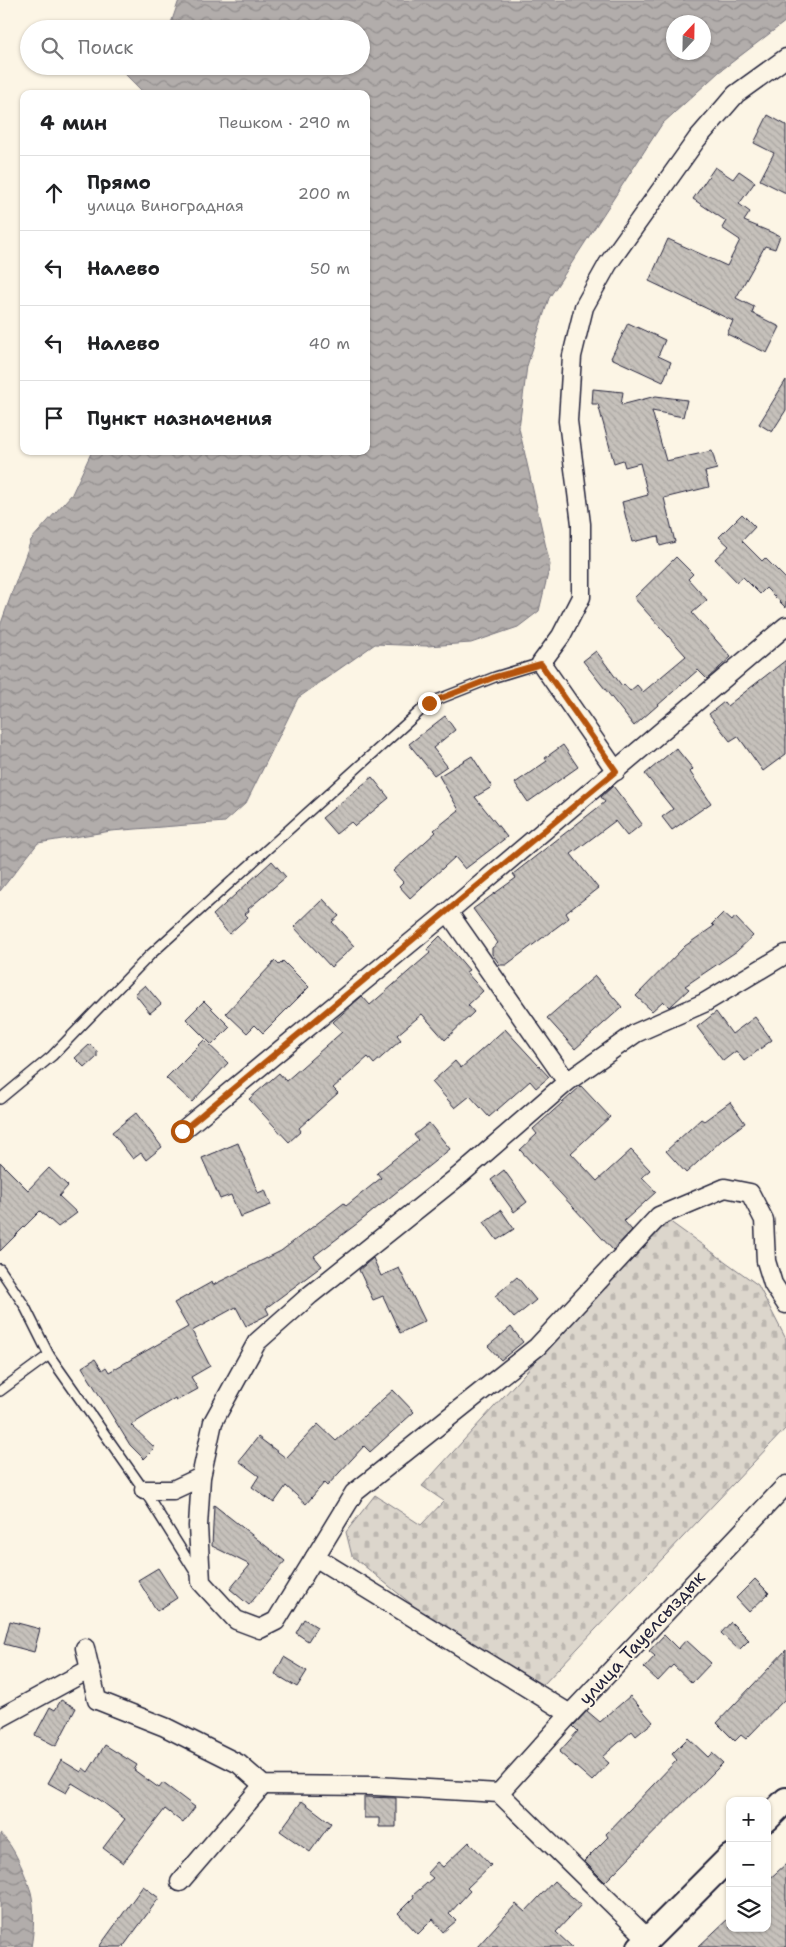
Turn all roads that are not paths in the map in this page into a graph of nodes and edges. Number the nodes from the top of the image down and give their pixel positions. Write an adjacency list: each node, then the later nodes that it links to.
1 (786, 58): 3 (street)
2 (786, 626): 4 (street)
3 (541, 664): 4 (street); 8 (lane)
4 (616, 771): 5 (street)
5 (448, 912): 7 (street); 9 (street)
6 (786, 954): 7 (street)
7 (567, 1082): 14 (street)
8 (0, 1099)
9 (182, 1131)
10 (0, 1269): 12 (lane)
11 (786, 1304): 17 (street)
12 (49, 1355): 13 (lane); 16 (lane)
13 (0, 1390)
14 (201, 1477): 16 (street); 18 (street)
15 (786, 1485): 21 (street, улица Тауелсыздык)
16 (144, 1490): 18 (lane)
17 (315, 1557): 18 (street); 21 (street)
18 (201, 1582)
19 (85, 1648): 20 (street)
20 (90, 1669): 22 (street); 23 (street)
21 (570, 1714): 24 (street, улица Тауелсыздык)
22 (0, 1718)
23 (263, 1785): 24 (street); 28 (street)
24 (499, 1793): 29 (street)
25 (786, 1800): 26 (main road)
26 (771, 1815)
27 (726, 1861): 29 (main road)
28 (180, 1882)
29 (644, 1943)

